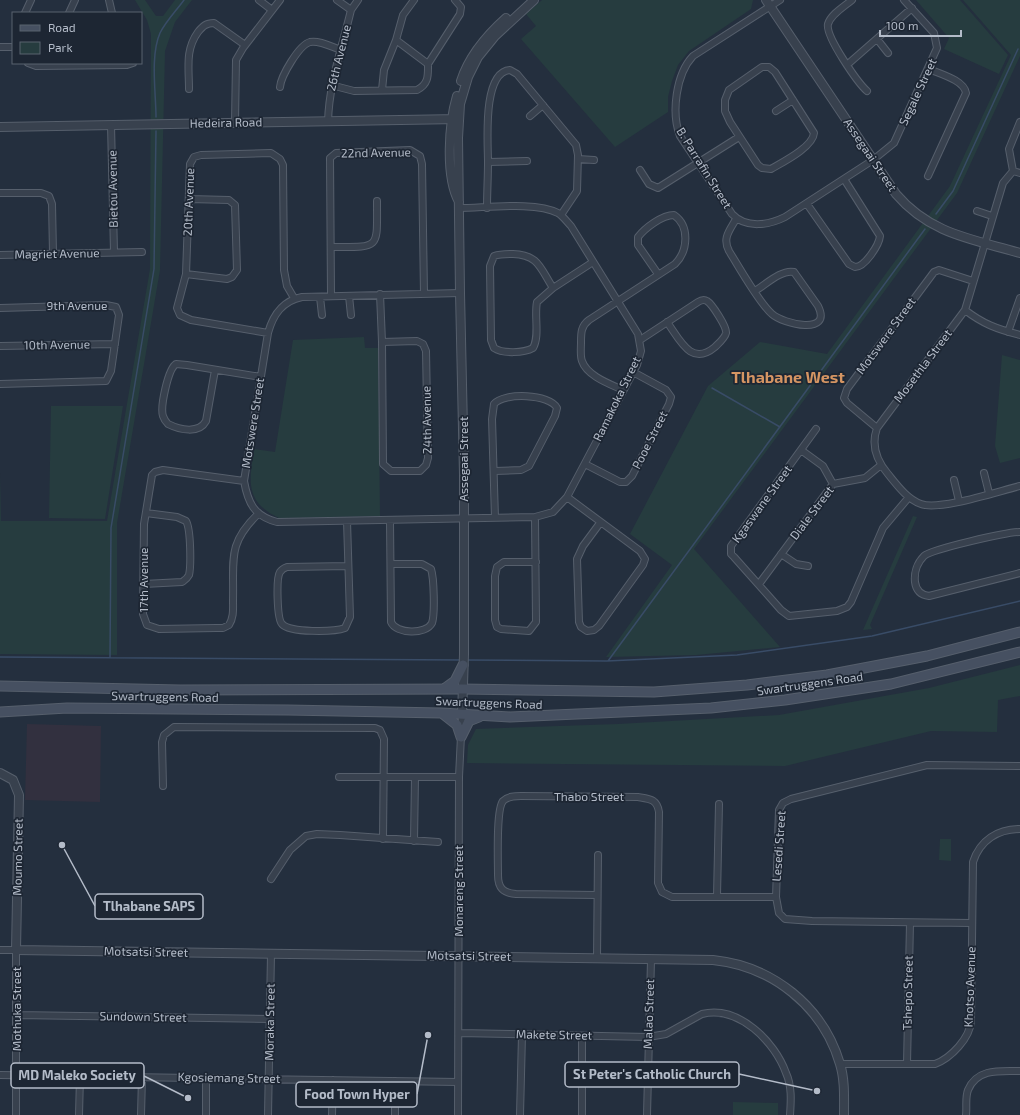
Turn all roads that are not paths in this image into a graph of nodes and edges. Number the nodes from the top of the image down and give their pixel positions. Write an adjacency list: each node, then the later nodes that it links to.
1 (30, 0): 19 (street)
2 (75, 0): 20 (street)
3 (109, 0): 21 (street)
4 (259, 0): 17 (street)
5 (280, 0): 17 (street)
6 (337, 0): 18 (street, 26th Avenue)
7 (358, 0): 18 (street)
8 (414, 0): 23 (street)
9 (455, 0): 33 (street)
10 (526, 0): 45 (street, Assegaai Street)
11 (534, 0): 45 (street, Assegaai Street)
12 (780, 0): 15 (street)
13 (852, 0): 34 (street)
14 (904, 0): 16 (street, Segale Street)
15 (768, 3): 54 (street, Assegaai Street); 57 (street, B. Parrafin Street)
16 (912, 8): 22 (street); 35 (street, Segale Street)
17 (272, 10): 24 (street)
18 (351, 10): 27 (street, 26th Avenue)
19 (25, 12)
20 (70, 12)
21 (112, 12)
22 (876, 39): 28 (street); 34 (street)
23 (396, 40): 33 (street); 39 (street)
24 (245, 45): 38 (street); 48 (street)
25 (12, 46): 26 (street)
26 (0, 47)
27 (341, 50): 36 (street, 26th Avenue); 37 (street)
28 (888, 53)
29 (31, 64): 30 (street)
30 (48, 64): 31 (street)
31 (92, 64): 32 (street)
32 (130, 64)
33 (428, 64): 39 (street)
34 (848, 64): 40 (street)
35 (929, 70): 54 (street, Segale Street); 61 (street)
36 (332, 85): 39 (street); 46 (street, 26th Avenue)
37 (280, 87)
38 (189, 89)
39 (382, 90)
40 (867, 91)
41 (793, 100): 43 (street); 51 (street); 51 (street)
42 (543, 105): 44 (street); 52 (street); 56 (street)
43 (776, 111)
44 (530, 116)
45 (455, 120): 46 (street, Hedeira Road); 67 (street, Assegaai Street)
46 (328, 122): 48 (street, Hedeira Road)
47 (1020, 122): 59 (street)
48 (235, 123): 49 (street, Hedeira Road)
49 (111, 125): 50 (street, Hedeira Road); 75 (street, Bietou Avenue)
50 (0, 127)
51 (740, 137): 57 (street)
52 (578, 159): 53 (street); 70 (street)
53 (594, 160)
54 (873, 160): 62 (street, B. Parrafin Street); 73 (street, Assegaai Street)
55 (527, 161): 56 (street)
56 (488, 162): 68 (street)
57 (698, 164): 58 (street); 72 (street, B. Parrafin Street)
58 (640, 170)
59 (1012, 172): 60 (street); 71 (street, Mosethla Street)
60 (1020, 173)
61 (928, 176)
62 (844, 179): 66 (street, B. Parrafin Street); 66 (street)
63 (0, 193): 77 (street)
64 (189, 199): 81 (street, 20th Avenue); 81 (street); 92 (street, 20th Avenue)
65 (377, 201): 74 (street)
66 (807, 204): 72 (street, B. Parrafin Street)
67 (459, 205): 68 (street); 86 (street, Assegaai Street)
68 (487, 208): 70 (street)
69 (977, 211): 71 (street)
70 (561, 215): 80 (street, Ramakoka Street)
71 (992, 216): 73 (street, Mosethla Street)
72 (736, 219): 85 (street)
73 (984, 243): 78 (street, Assegaai Street); 83 (street, Mosethla Street)
74 (331, 247): 88 (street, 22nd Avenue); 89 (street, 22nd Avenue)
75 (114, 252): 76 (street, Magriet Avenue); 77 (street, Magriet Avenue)
76 (142, 252)
77 (52, 253): 79 (street, Magriet Avenue)
78 (1020, 253)
79 (0, 255)
80 (593, 262): 84 (street); 94 (street, Ramakoka Street)
81 (186, 274): 101 (street, 20th Avenue)
82 (658, 274): 82 (street); 94 (street)
83 (973, 281): 96 (street, Mosethla Street); 112 (street, Motswere Street)
84 (554, 288): 84 (street)
85 (755, 291): 85 (street)
86 (460, 293): 88 (street); 131 (street, Assegaai Street)
87 (380, 294): 88 (street); 90 (street); 104 (street, 24th Avenue)
88 (424, 294)
89 (331, 295): 90 (street); 91 (street)
90 (349, 296): 98 (street)
91 (320, 297): 92 (street); 97 (street)
92 (294, 298): 101 (street, Motswere Street)
93 (1020, 298): 100 (street)
94 (618, 300): 103 (street, Ramakoka Street); 111 (street)
95 (0, 308): 105 (street, 9th Avenue)
96 (965, 310): 100 (street); 112 (street, Mosethla Street)
97 (322, 315)
98 (350, 315)
99 (667, 322): 99 (street); 103 (street)
100 (1008, 332): 102 (street)
101 (268, 333): 109 (street, Motswere Street)
102 (1020, 335)
103 (640, 340): 108 (street, Ramakoka Street)
104 (382, 342): 104 (street, 24th Avenue)
105 (115, 344): 106 (street, 10th Avenue); 110 (street, 9th Avenue)
106 (0, 346)
107 (215, 370): 107 (street); 109 (street)
108 (633, 372): 111 (street, Ramakoka Street); 115 (street, Pooe Street)
109 (261, 377): 120 (street, Motswere Street)
110 (0, 384)
111 (623, 390): 115 (street, Ramakoka Street)
112 (877, 428): 116 (street)
113 (816, 429): 114 (street, Kgaswane Street)
114 (801, 450): 121 (street); 143 (street, Kgaswane Street)
115 (585, 464): 124 (street, Ramakoka Street)
116 (880, 465): 121 (street, Diale Street); 125 (street)
117 (495, 471): 117 (street); 130 (street)
118 (984, 473): 123 (street)
119 (954, 480): 126 (street)
120 (244, 481): 127 (street, 17th Avenue); 128 (street, Motswere Street)
121 (833, 484): 136 (street, Diale Street)
122 (1020, 486): 123 (street)
123 (989, 493): 126 (street)
124 (567, 497): 129 (street, Ramakoka Street); 134 (street)
125 (909, 497): 126 (street); 143 (street, Kgaswane Street)
126 (959, 501)
127 (146, 513): 142 (street, 17th Avenue); 142 (street)
128 (258, 514): 133 (street); 142 (street, 17th Avenue)
129 (536, 517): 130 (street, Ramakoka Street); 137 (street)
130 (495, 518): 131 (street, Ramakoka Street)
131 (464, 519): 132 (street); 146 (street, Assegaai Street)
132 (390, 520): 133 (street); 138 (street)
133 (347, 521): 139 (street)
134 (600, 523): 134 (street)
135 (1020, 532): 141 (street)
136 (781, 554): 140 (street); 143 (street, Diale Street)
137 (536, 562): 137 (street)
138 (391, 564): 138 (street)
139 (348, 566): 139 (street)
140 (808, 566)
141 (1020, 573)
142 (144, 584)
143 (759, 584)
144 (1020, 632): 148 (main road, Swartruggens Road)
145 (1020, 652): 153 (main road, Swartruggens Road)
146 (463, 665): 148 (street, Assegaai Street); 149 (main road)
147 (0, 686): 149 (main road, Swartruggens Road)
148 (462, 689): 149 (main road, Swartruggens Road); 152 (street, Assegaai Street)
149 (436, 690)
150 (0, 712): 151 (main road, Swartruggens Road)
151 (441, 713): 152 (main road, Swartruggens Road); 154 (main road)
152 (462, 715): 153 (main road, Swartruggens Road); 154 (street, Monareng Street)
153 (482, 716): 154 (main road)
154 (461, 737): 157 (street, Monareng Street)
155 (1020, 766): 171 (street, Lesedi Street)
156 (0, 773): 175 (street, Moumo Street)
157 (459, 776): 160 (street); 177 (street, Monareng Street)
158 (339, 777): 159 (street)
159 (384, 777): 160 (street); 161 (street); 164 (street)
160 (415, 777): 165 (street)
161 (163, 786)
162 (719, 804): 170 (street)
163 (1020, 829): 173 (street, Khotso Avenue)
164 (383, 839): 165 (street); 168 (street)
165 (414, 841): 166 (street)
166 (438, 842)
167 (598, 855): 169 (street)
168 (271, 879)
169 (597, 895): 170 (street, Thabo Street); 178 (street)
170 (717, 896): 171 (street, Thabo Street)
171 (776, 897): 172 (street, Lesedi Street)
172 (910, 923): 173 (street, Lesedi Street); 187 (street, Tshepo Street)
173 (972, 923): 187 (street, Khotso Avenue)
174 (0, 950): 175 (street, Motsatsi Street)
175 (16, 950): 176 (street, Motsatsi Street); 180 (street, Mothuka Street)
176 (271, 954): 177 (street, Motsatsi Street); 181 (street, Moraka Street)
177 (458, 956): 178 (street, Motsatsi Street); 182 (street, Monareng Street)
178 (597, 959): 179 (street, Motsatsi Street)
179 (651, 960): 185 (street, Malao Street); 186 (street, Motsatsi Street)
180 (17, 1015): 181 (street, Sundown Street); 190 (street, Mothuka Street)
181 (270, 1019): 194 (street, Moraka Street)
182 (459, 1033): 183 (street, Makete Street); 197 (street, Monareng Street)
183 (522, 1035): 184 (street, Makete Street); 206 (street)
184 (582, 1036): 185 (street, Makete Street); 207 (street)
185 (648, 1037): 208 (street, Malao Street); 209 (street, Makete Street)
186 (840, 1064): 187 (street, Khotso Avenue); 210 (street, Motsatsi Street)
187 (907, 1064)
188 (1020, 1071): 211 (street)
189 (0, 1075): 190 (street, Kgosiemang Street)
190 (17, 1075): 191 (street, Kgosiemang Street); 198 (street, Mothuka Street)
191 (80, 1077): 192 (street, Kgosiemang Street); 199 (street)
192 (142, 1077): 193 (street, Kgosiemang Street); 200 (street)
193 (206, 1078): 194 (street, Kgosiemang Street); 201 (street)
194 (269, 1079): 195 (street, Kgosiemang Street); 202 (street, Moraka Street)
195 (333, 1080): 196 (street, Kgosiemang Street); 203 (street)
196 (395, 1082): 197 (street, Kgosiemang Street); 204 (street)
197 (458, 1082): 205 (street, Monareng Street)
198 (16, 1115)
199 (79, 1115)
200 (141, 1115)
201 (206, 1115)
202 (268, 1115)
203 (332, 1115)
204 (395, 1115)
205 (458, 1115)
206 (520, 1115)
207 (582, 1115)
208 (647, 1115)
209 (790, 1115)
210 (844, 1115)
211 (966, 1115)

